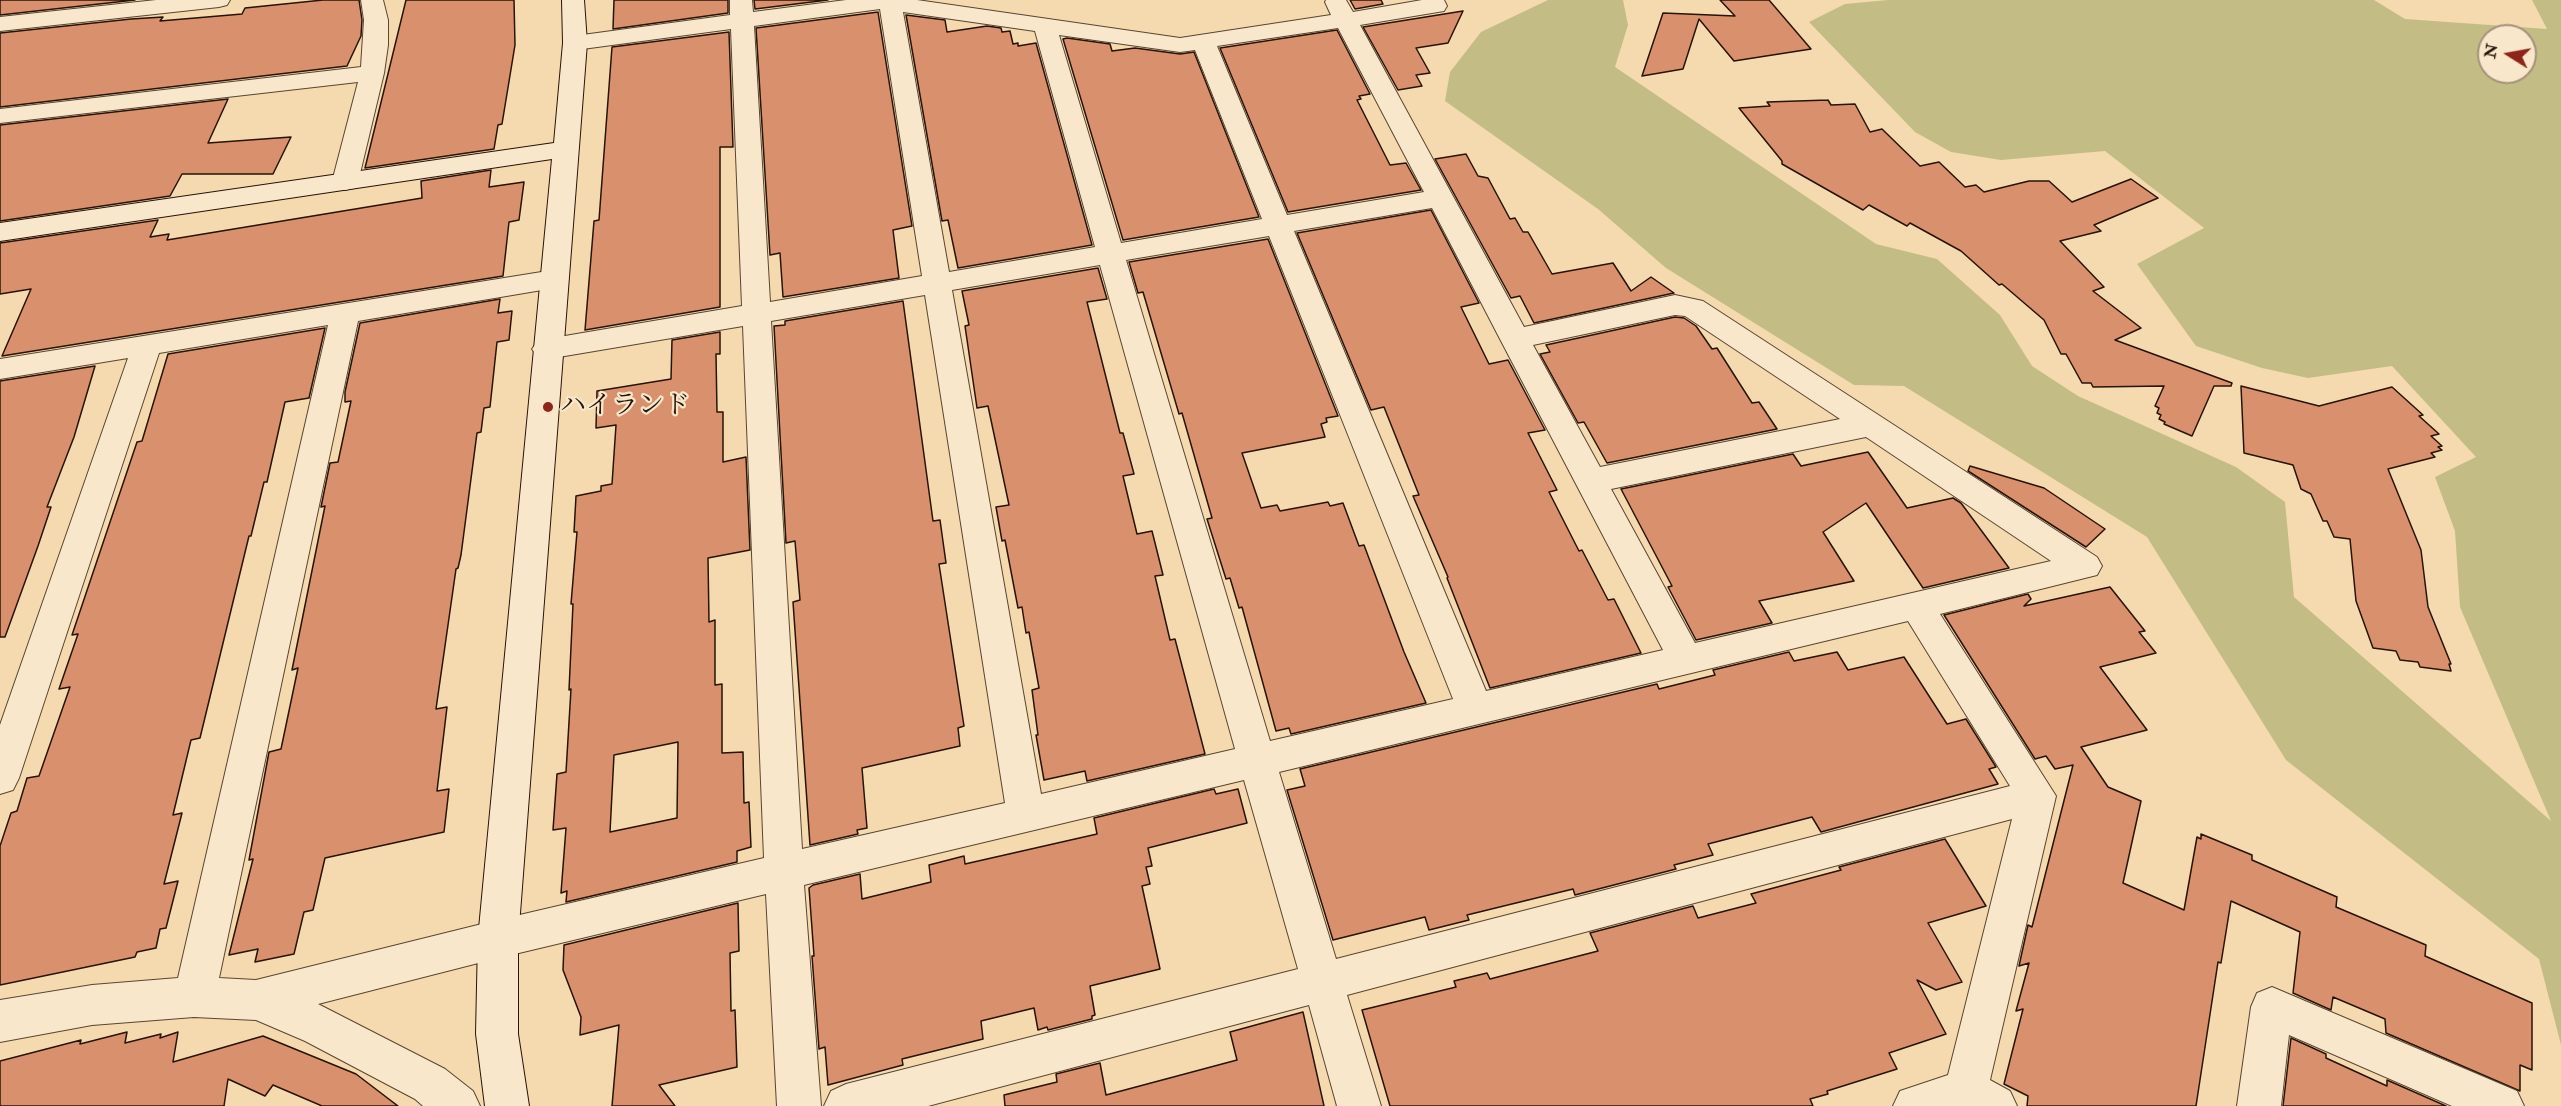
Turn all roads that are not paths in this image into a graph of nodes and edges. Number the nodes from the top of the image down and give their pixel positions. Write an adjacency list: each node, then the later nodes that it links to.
1 (219, 0): 8 (street)
2 (372, 0): 12 (street)
3 (573, 0): 11 (street)
4 (1433, 0): 7 (street)
5 (875, 2): 6 (street); 9 (street); 21 (street)
6 (742, 10): 11 (street); 22 (street)
7 (1340, 10): 10 (street); 16 (street)
8 (0, 24)
9 (1045, 25): 10 (street); 19 (street)
10 (1203, 41): 17 (street)
11 (574, 43): 14 (street)
12 (372, 73): 13 (street); 15 (street)
13 (0, 117)
14 (566, 149): 15 (street); 20 (street)
15 (345, 183): 18 (street)
16 (1440, 198): 17 (street); 24 (street)
17 (1278, 226): 19 (street); 32 (street)
18 (0, 232)
19 (1111, 253): 21 (street); 33 (street)
20 (554, 279): 23 (street); 26 (street)
21 (938, 284): 22 (street); 36 (street)
22 (757, 313): 26 (street); 37 (street)
23 (345, 314): 25 (street); 40 (street)
24 (1515, 339): 28 (street); 29 (street)
25 (147, 346): 27 (street); 34 (street)
26 (548, 349): 38 (street)
27 (0, 369)
28 (1868, 425): 29 (street); 30 (street)
29 (1591, 481): 31 (street)
30 (1917, 606): 31 (street); 35 (street)
31 (1686, 660): 32 (street)
32 (1475, 709): 33 (street)
33 (1257, 761): 36 (street); 39 (street)
34 (0, 778)
35 (2037, 796): 39 (street); 43 (street)
36 (1026, 815): 37 (street)
37 (784, 872): 38 (street); 46 (street)
38 (498, 939): 41 (street); 45 (street)
39 (1323, 982): 47 (street); 48 (street)
40 (194, 997): 41 (street); 42 (street)
41 (256, 1000): 44 (street)
42 (0, 1021)
43 (1974, 1101): 49 (street)
44 (458, 1106)
45 (507, 1106)
46 (799, 1106)
47 (846, 1106)
48 (1359, 1106)
49 (1915, 1106)
50 (2259, 1106): 51 (street)
51 (2502, 1106)

